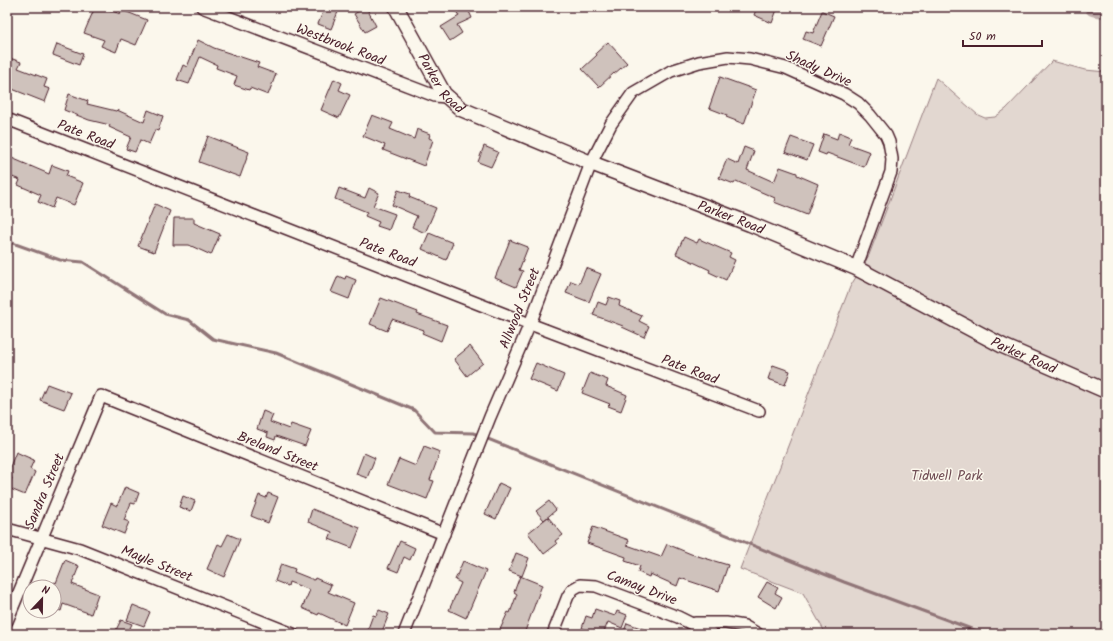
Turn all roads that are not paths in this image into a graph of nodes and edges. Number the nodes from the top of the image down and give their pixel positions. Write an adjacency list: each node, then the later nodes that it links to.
1 (202, 7): 4 (street, Westbrook Road)
2 (396, 7): 4 (main road, Parker Road)
3 (728, 57): 6 (street, Allwood Street); 7 (street, Shady Drive)
4 (440, 97): 6 (main road, Parker Road)
5 (7, 119): 8 (street, Pate Road)
6 (591, 163): 7 (main road, Parker Road); 8 (street, Allwood Street)
7 (856, 268): 9 (main road, Parker Road)
8 (530, 324): 11 (street, Pate Road); 13 (street, Allwood Street)
9 (1106, 390)
10 (101, 396): 13 (street, Breland Street); 14 (street, Sandra Street)
11 (759, 411)
12 (7, 529): 14 (street, Mayle Street)
13 (444, 534): 18 (street, Allwood Street)
14 (41, 538): 15 (street, Sandra Street); 17 (street, Mayle Street)
15 (7, 621)
16 (692, 624): 19 (street, Camay Drive); 20 (street, Camay Drive); 21 (street, Camay Drive)
17 (293, 634)
18 (404, 634)
19 (553, 634)
20 (712, 634)
21 (758, 634)

